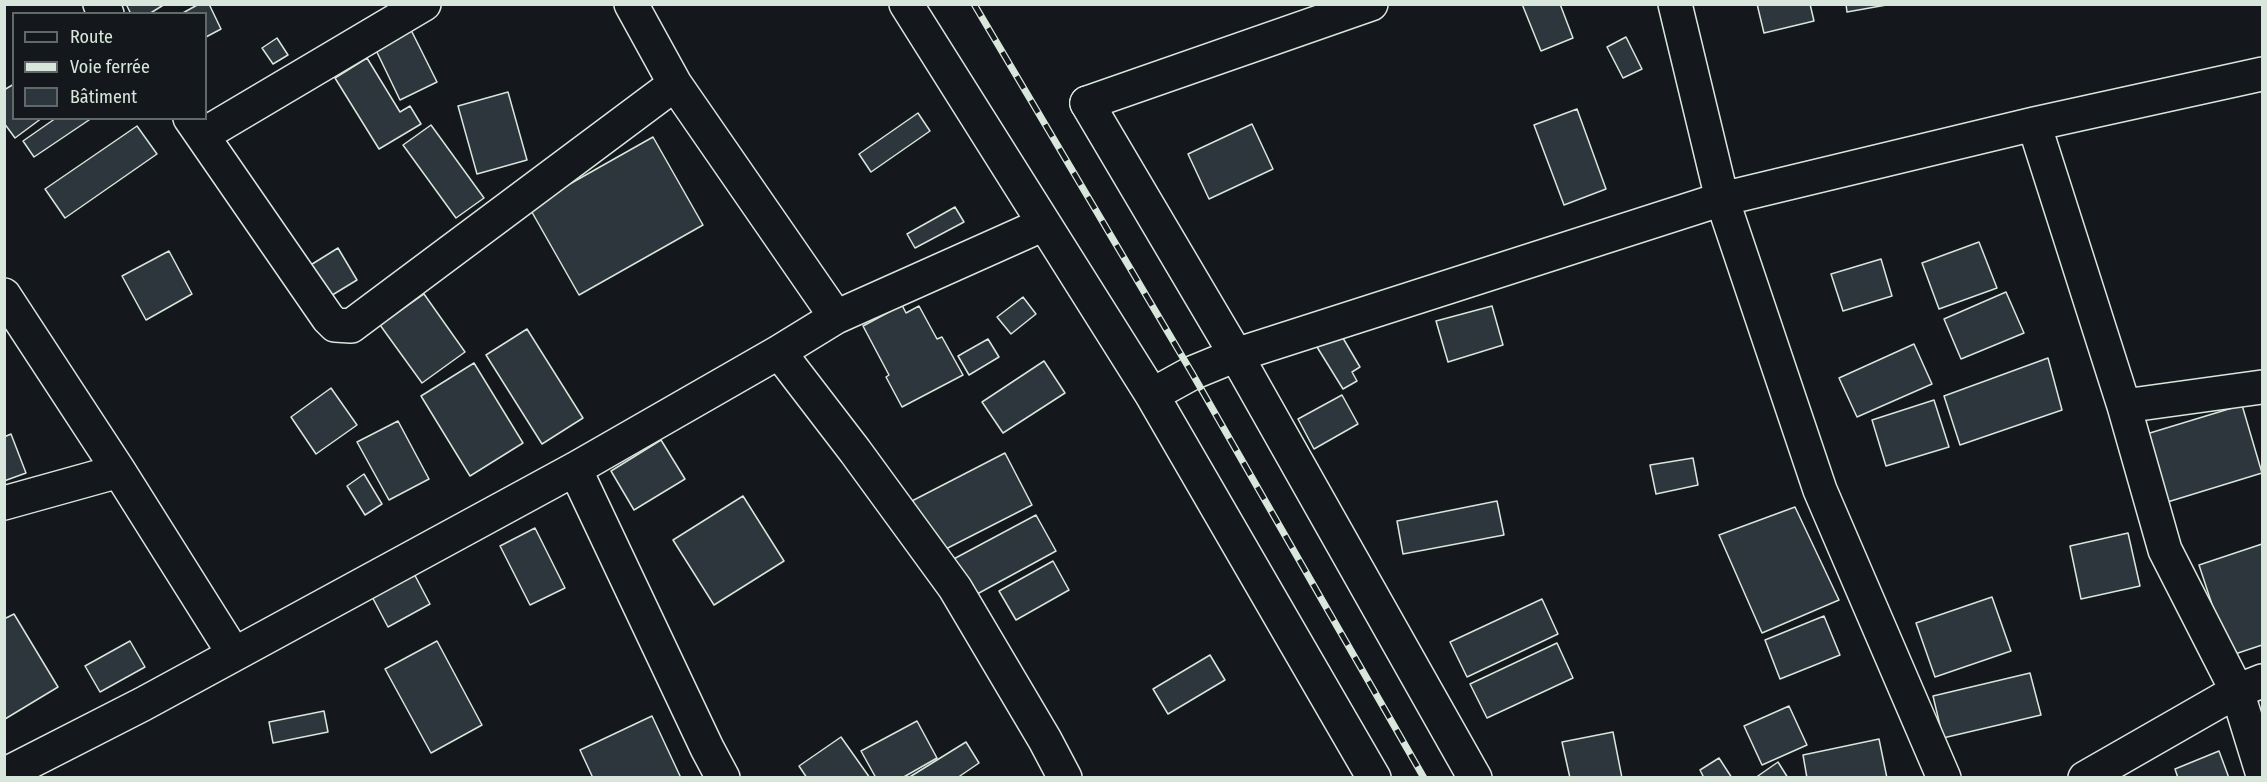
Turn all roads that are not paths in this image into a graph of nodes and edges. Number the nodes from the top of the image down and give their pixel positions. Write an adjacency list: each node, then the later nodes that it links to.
1 (424, 4): 9 (street)
2 (631, 4): 7 (street)
3 (906, 4): 11 (street)
4 (1371, 4): 15 (street)
5 (1675, 4): 10 (street)
6 (2262, 74): 8 (street)
7 (675, 84): 9 (street); 13 (street)
8 (2034, 124): 10 (street); 18 (street)
9 (197, 127)
10 (1722, 199): 15 (street); 30 (street)
11 (1044, 225): 13 (street); 17 (street)
12 (4, 296): 20 (street)
13 (836, 317): 14 (street)
14 (779, 352): 19 (street); 27 (street)
15 (1236, 355): 17 (street); 29 (street)
16 (2262, 387): 18 (street)
17 (1152, 395): 28 (street)
18 (2124, 406): 23 (street)
19 (575, 469): 22 (street); 26 (street)
20 (119, 471): 21 (street); 22 (street)
21 (4, 503)
22 (234, 654): 25 (street)
23 (2250, 686): 24 (street); 31 (street)
24 (2262, 772)
25 (4, 775)
26 (723, 777)
27 (1065, 777)
28 (1374, 777)
29 (1475, 777)
30 (1944, 777)
31 (2085, 777)

